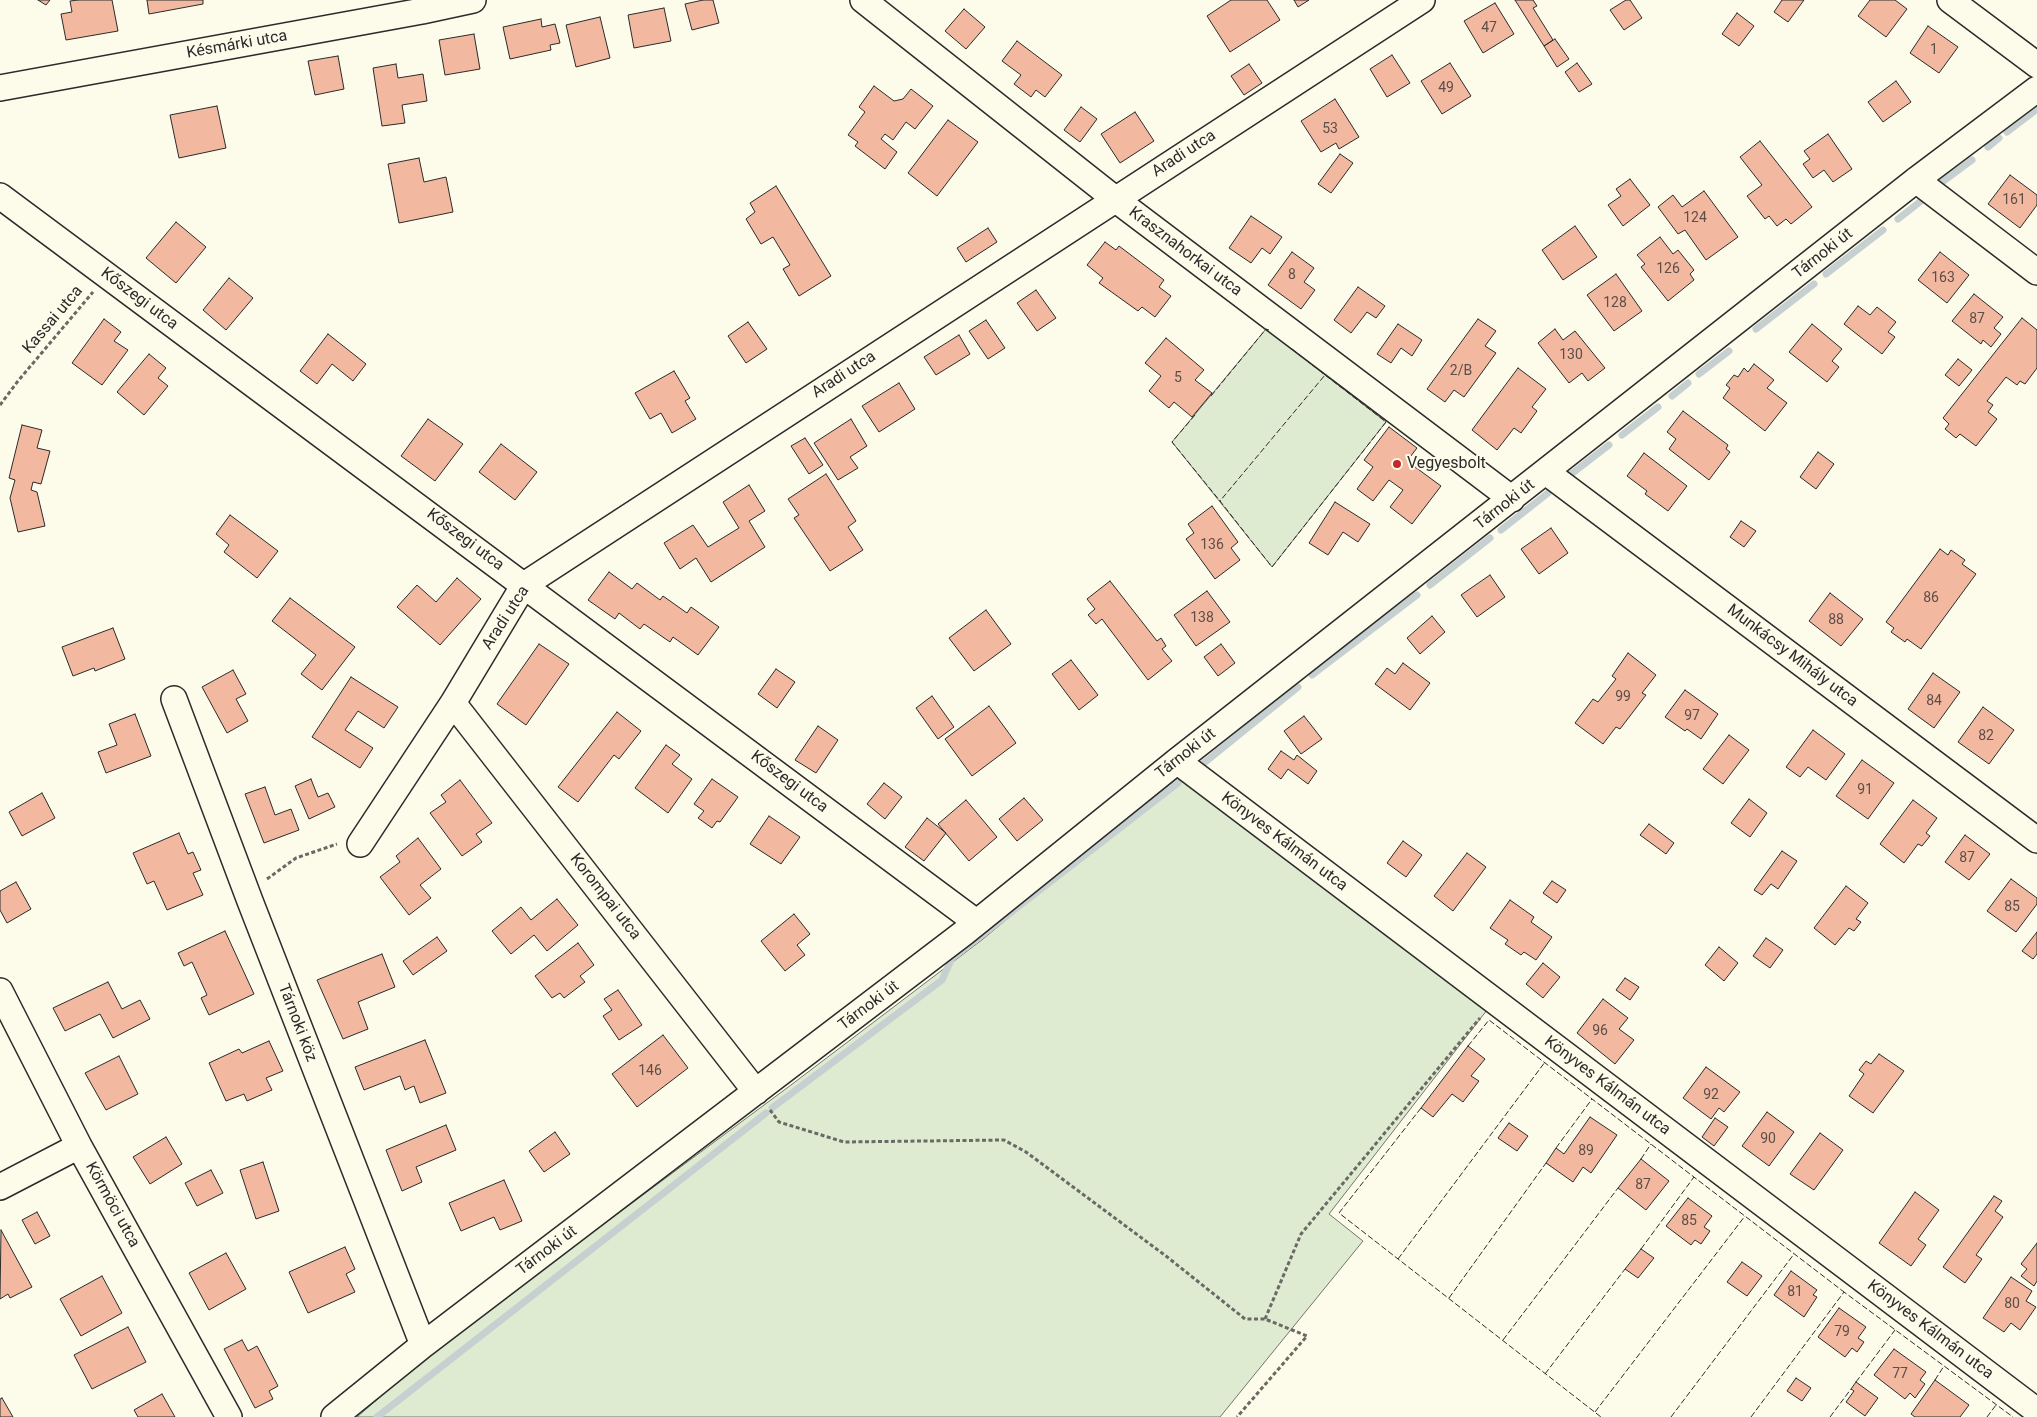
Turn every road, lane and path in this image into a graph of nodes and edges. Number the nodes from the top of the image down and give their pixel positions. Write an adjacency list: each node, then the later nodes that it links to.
1 (473, 0): 6 (street, Késmárki utca)
2 (863, 0): 10 (street, Krasznahorkai utca)
3 (1422, 0): 10 (street, Aradi utca)
4 (1950, 0): 5 (street)
5 (2037, 65)
6 (0, 88)
7 (2037, 89): 8 (street, Tárnoki út)
8 (1916, 180): 11 (street); 14 (street, Tárnoki út)
9 (0, 196): 12 (street, Kőszegi utca)
10 (1115, 199): 15 (street, Krasznahorkai utca); 16 (street, Aradi utca)
11 (2037, 272)
12 (107, 275): 13 (path, Kassai utca); 16 (street, Kőszegi utca)
13 (0, 405)
14 (1546, 472): 15 (street, Tárnoki út); 20 (street, Munkácsy Mihály utca)
15 (1512, 499): 19 (street, Tárnoki út)
16 (524, 585): 18 (street, Aradi utca); 23 (street, Kőszegi utca)
17 (174, 699): 22 (street, Tárnoki köz)
18 (453, 703): 21 (street, Aradi utca); 26 (street, Korompai utca)
19 (1177, 762): 23 (street, Tárnoki út); 31 (street, Könyves Kálmán utca)
20 (2037, 840)
21 (360, 844): 22 (path)
22 (250, 901): 30 (street, Tárnoki köz)
23 (976, 922): 26 (street, Tárnoki út)
24 (0, 991): 27 (street, Körmöci utca)
25 (1481, 1018): 29 (path)
26 (756, 1092): 29 (path); 30 (street, Tárnoki út)
27 (79, 1146): 28 (street); 32 (street, Körmöci utca)
28 (0, 1187)
29 (1265, 1319): 34 (path)
30 (423, 1345): 33 (street, Tárnoki út)
31 (2037, 1410)
32 (229, 1417)
33 (334, 1417)
34 (1237, 1417)

